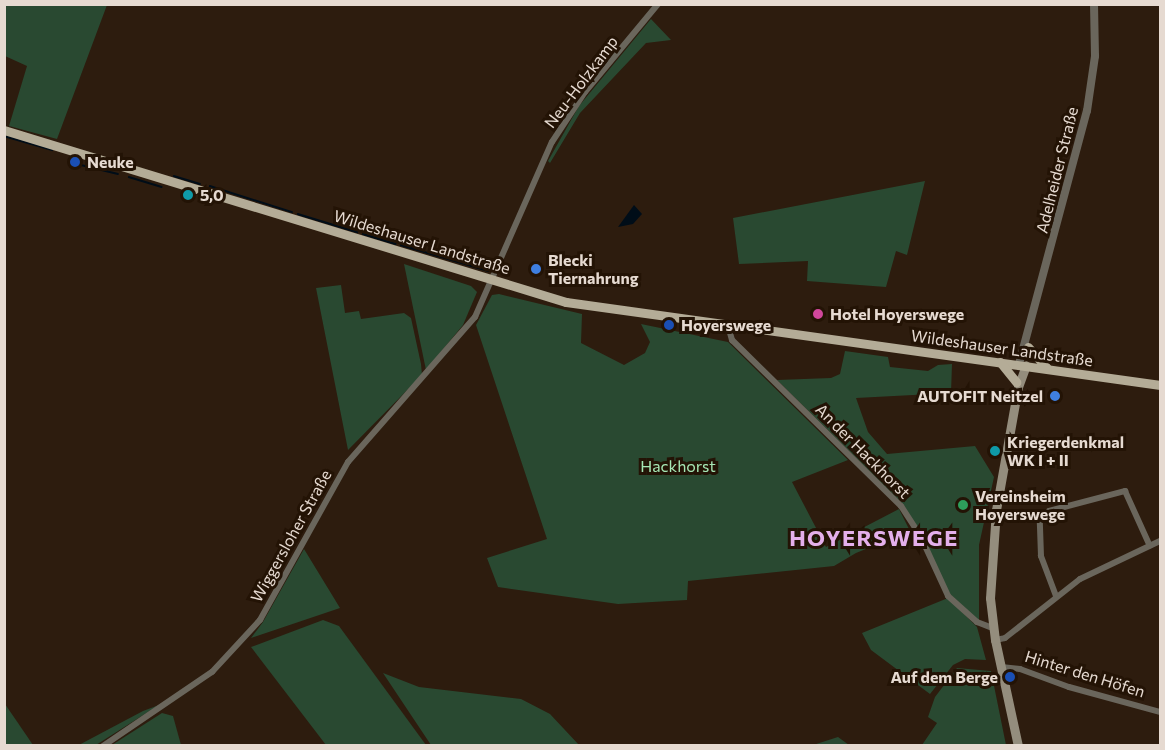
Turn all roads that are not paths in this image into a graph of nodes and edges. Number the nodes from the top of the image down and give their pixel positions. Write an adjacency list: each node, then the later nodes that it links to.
1 (658, 4): 4 (street, Neu-Holzkamp)
2 (1094, 4): 6 (street, Adelheider Straße)
3 (4, 130): 4 (main road, Wildeshauser Landstraße)
4 (492, 280): 5 (main road, Wildeshauser Landstraße); 19 (street, Wiggersloher Straße)
5 (728, 326): 7 (main road, Wildeshauser Landstraße); 15 (street, An der Hackhorst)
6 (1028, 344): 8 (street, Adelheider Straße); 9 (main road)
7 (1000, 362): 8 (main road, Wildeshauser Landstraße); 10 (main road)
8 (1023, 365): 9 (main road, Wildeshauser Landstraße); 10 (main road)
9 (1047, 368): 11 (main road, Wildeshauser Landstraße)
10 (1017, 385): 15 (main road)
11 (1161, 385)
12 (1161, 541): 13 (street)
13 (1150, 546): 14 (street); 14 (street)
14 (1056, 596): 16 (street)
15 (993, 628): 16 (main road)
16 (995, 640): 17 (main road)
17 (1000, 667): 18 (street, Hinter den Höfen); 20 (main road)
18 (1161, 712)
19 (103, 746)
20 (1018, 746)

